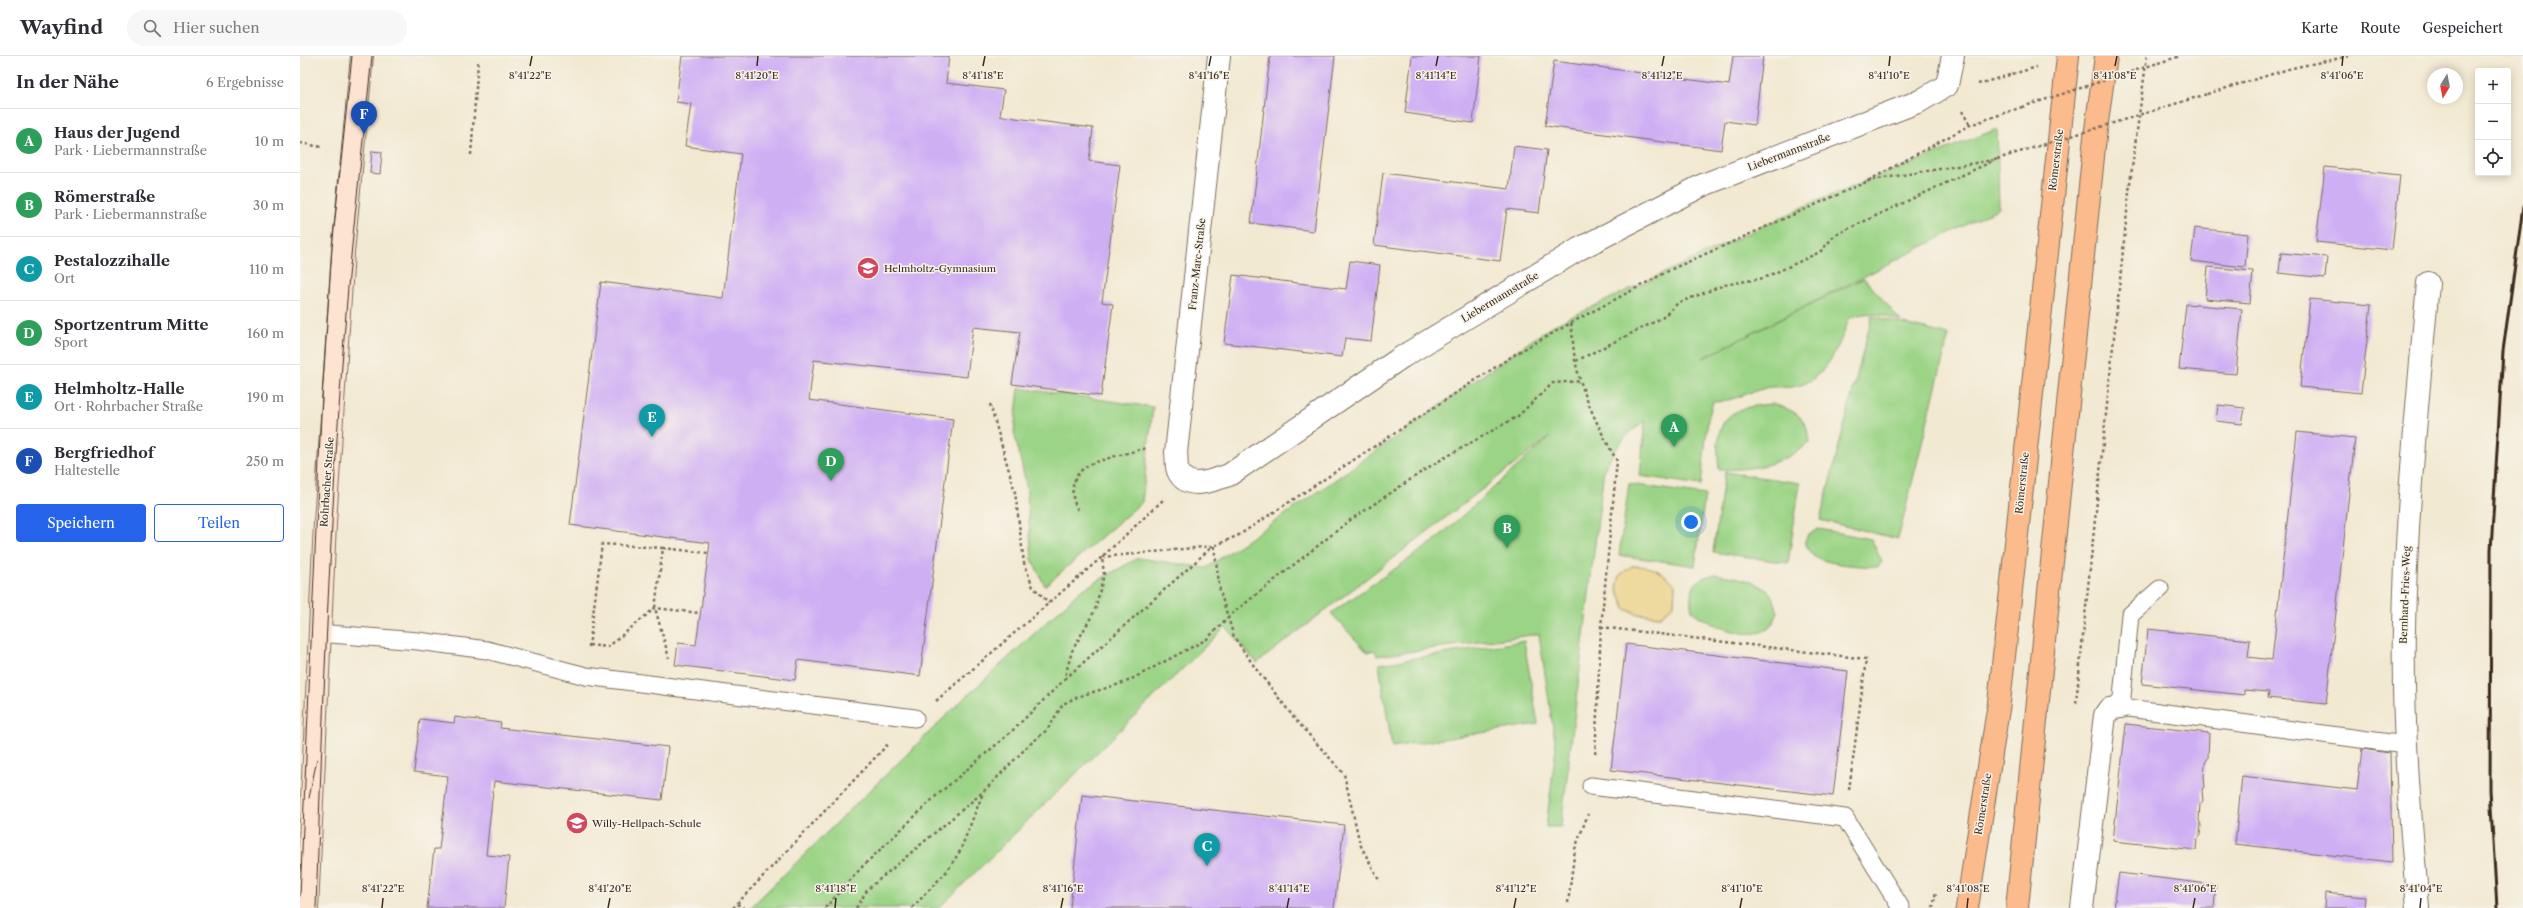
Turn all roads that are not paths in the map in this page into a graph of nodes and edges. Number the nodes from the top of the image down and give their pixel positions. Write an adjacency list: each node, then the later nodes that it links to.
1 (362, 56): 9 (main road, Rohrbacher Straße)
2 (1219, 56): 7 (street, Franz-Marc-Straße)
3 (1953, 56): 7 (street, Liebermannstraße)
4 (2068, 56): 16 (main road, Römerstraße)
5 (2106, 56): 17 (main road)
6 (2428, 283): 12 (street, Bernhard-Fries-Weg)
7 (1177, 462)
8 (2160, 589): 10 (lane)
9 (318, 633): 11 (lane); 14 (main road, Rohrbacher Straße)
10 (2121, 707): 12 (lane); 18 (street)
11 (915, 718)
12 (2405, 745): 19 (street, Bernhard-Fries-Weg)
13 (1591, 786): 15 (lane)
14 (307, 908)
15 (1900, 908)
16 (1967, 908)
17 (2017, 908)
18 (2082, 908)
19 (2418, 908)

